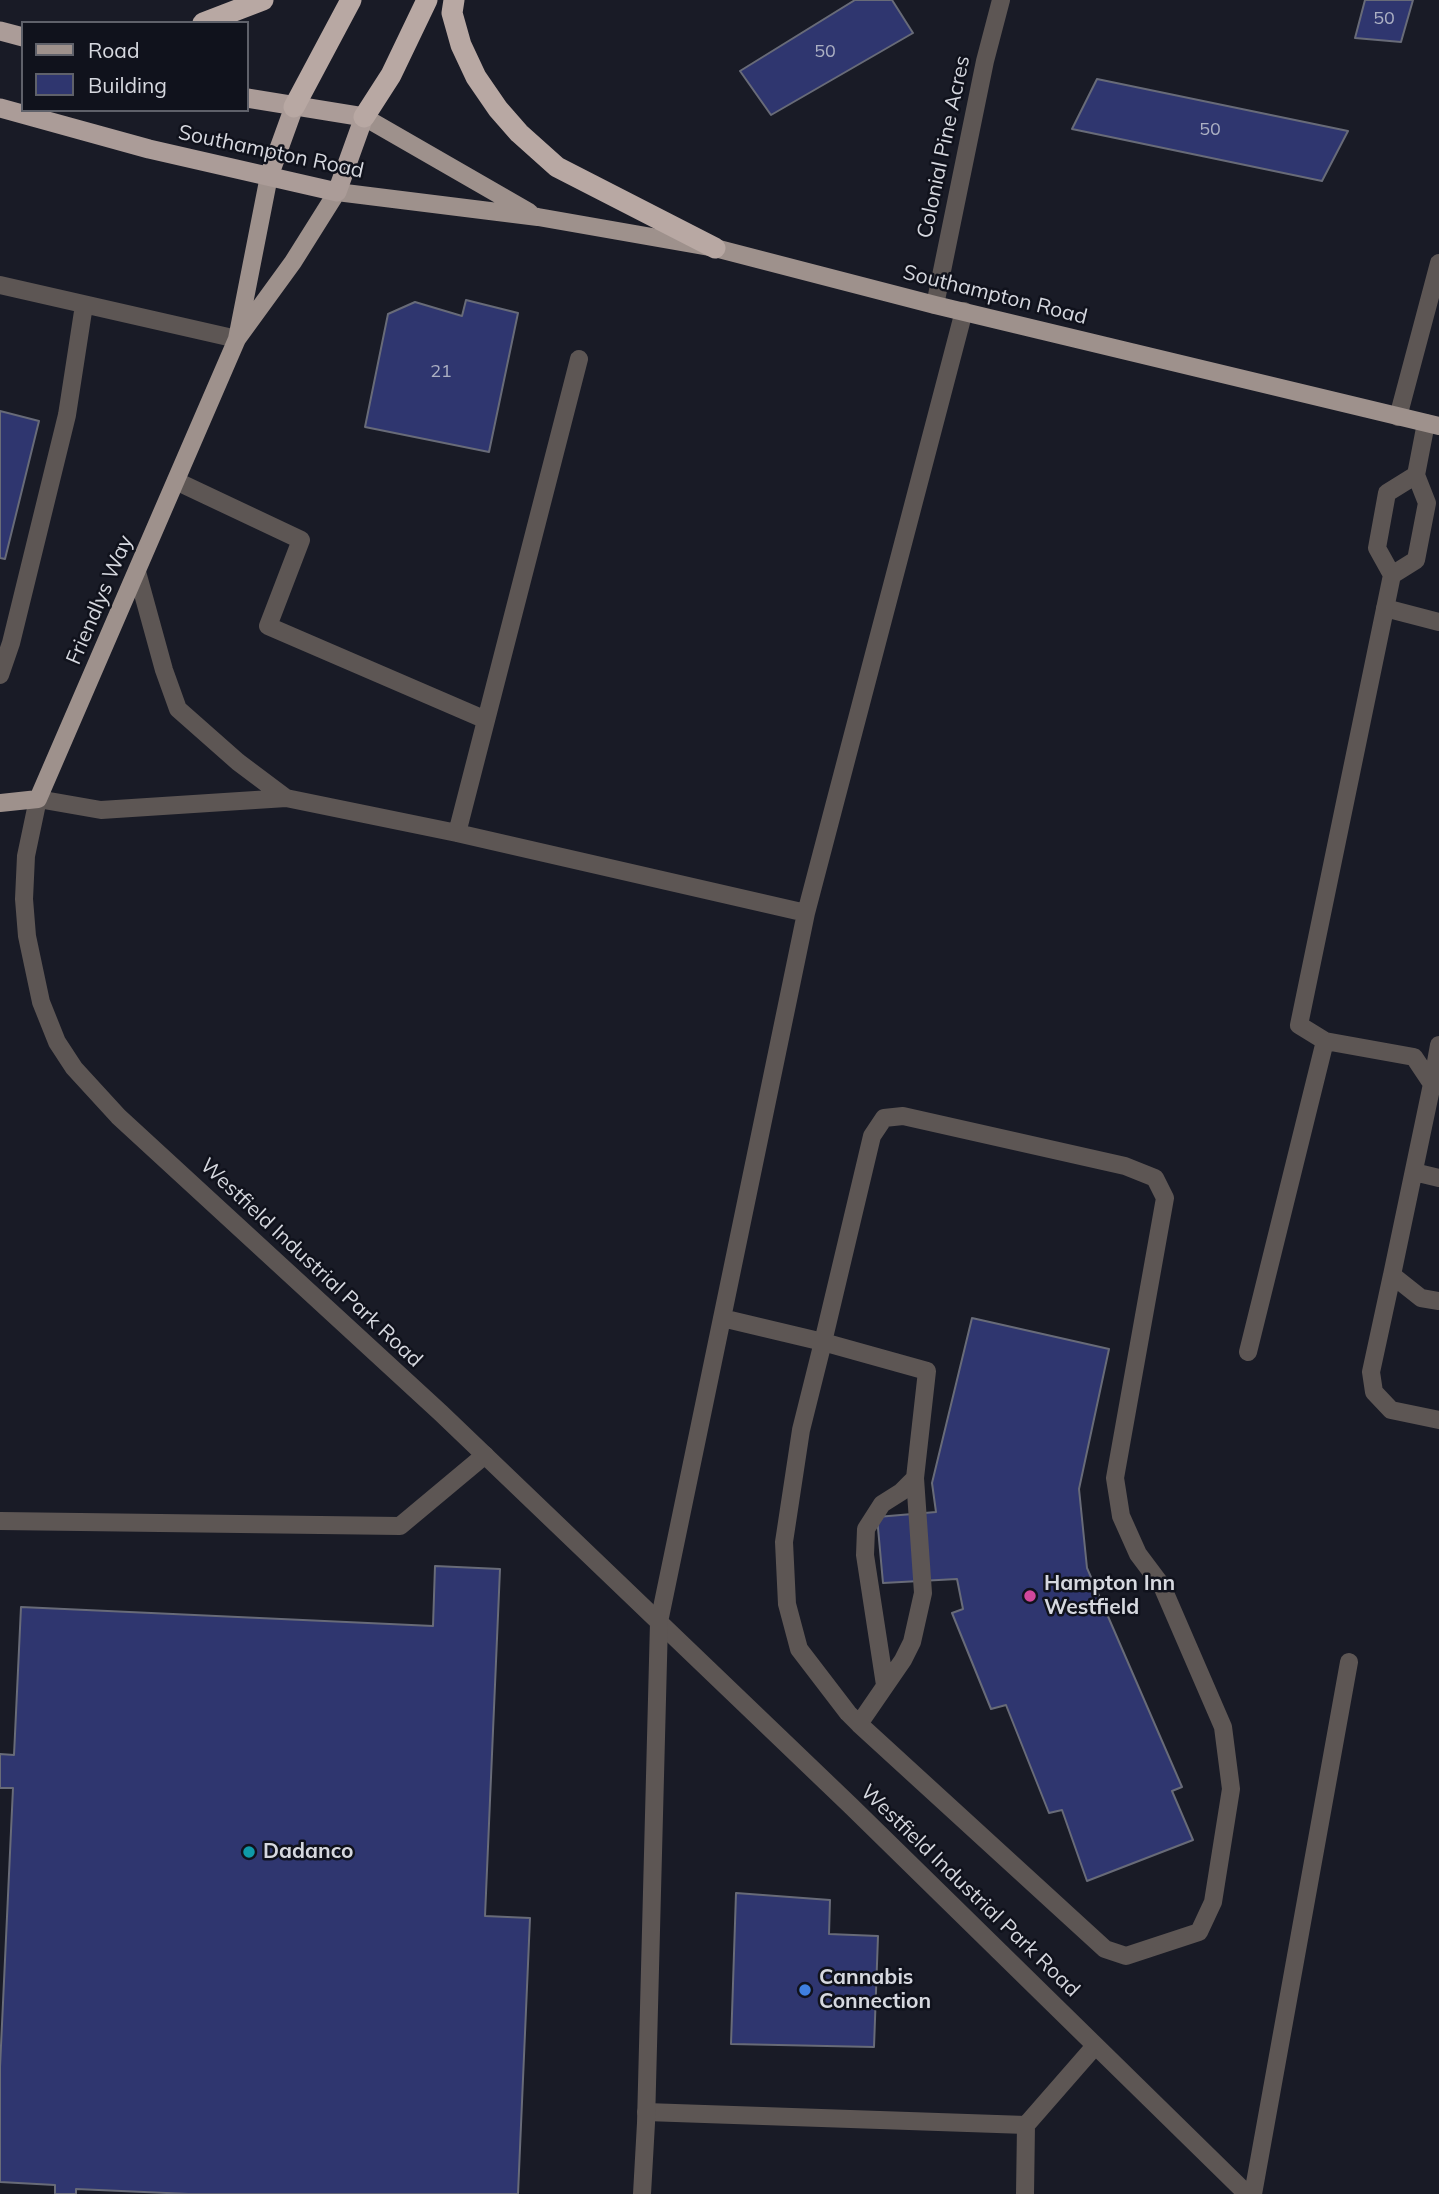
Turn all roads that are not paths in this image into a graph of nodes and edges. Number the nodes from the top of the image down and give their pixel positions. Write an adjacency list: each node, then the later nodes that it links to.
1 (263, 0): 6 (highway)
2 (351, 0): 10 (highway)
3 (427, 0): 12 (highway)
4 (454, 0): 16 (highway)
5 (1001, 0): 20 (street, Colonial Pine Acres)
6 (208, 21)
7 (0, 31): 8 (highway)
8 (21, 36)
9 (248, 98): 10 (highway, Southampton Road)
10 (294, 107): 12 (highway, Southampton Road); 13 (highway, Friendlys Way)
11 (0, 108): 13 (highway, Southampton Road)
12 (364, 117): 14 (highway, Friendlys Way); 15 (main road, Southampton Road)
13 (269, 176): 14 (highway, Southampton Road); 22 (main road, Friendlys Way)
14 (337, 192): 15 (main road, Southampton Road); 22 (main road, Friendlys Way)
15 (538, 218): 16 (main road, Southampton Road)
16 (715, 247): 20 (main road, Southampton Road)
17 (1439, 262): 24 (street)
18 (0, 285): 19 (street)
19 (84, 305): 22 (street); 32 (street)
20 (935, 305): 21 (main road, Southampton Road)
21 (964, 311): 24 (main road, Southampton Road); 39 (street)
22 (237, 339): 27 (main road, Friendlys Way)
23 (579, 359): 33 (street)
24 (1398, 417): 25 (main road, Southampton Road)
25 (1432, 425): 26 (street)
26 (1416, 475): 29 (street); 29 (street)
27 (176, 481): 28 (main road, Friendlys Way); 33 (street)
28 (136, 572): 34 (street); 35 (main road, Friendlys Way)
29 (1392, 575): 30 (street)
30 (1385, 608): 31 (street); 40 (street)
31 (1439, 622)
32 (0, 676)
33 (486, 720): 37 (street)
34 (286, 798): 35 (street); 37 (street)
35 (38, 799): 36 (main road); 38 (street, Friendlys Way)
36 (0, 803)
37 (457, 833): 39 (street)
38 (24, 885): 51 (street, Westfield Industrial Park Road)
39 (806, 914): 47 (street)
40 (1325, 1041): 42 (street); 49 (street)
41 (1439, 1045): 42 (street)
42 (1432, 1084): 43 (street)
43 (1414, 1172): 44 (street); 45 (street)
44 (1439, 1178)
45 (1392, 1275): 46 (street); 50 (street)
46 (1439, 1301)
47 (722, 1318): 48 (street); 54 (street)
48 (823, 1342): 52 (street); 57 (street); 57 (street)
49 (1248, 1352)
50 (1439, 1420)
51 (485, 1455): 53 (street); 54 (street, Westfield Industrial Park Road)
52 (915, 1478): 56 (street); 56 (street)
53 (0, 1521)
54 (659, 1622): 58 (street, Westfield Industrial Park Road); 59 (street)
55 (1349, 1662): 64 (street)
56 (885, 1685): 57 (street)
57 (859, 1724)
58 (1095, 2046): 60 (street); 63 (street, Westfield Industrial Park Road)
59 (646, 2112): 60 (street); 61 (street)
60 (1026, 2124): 62 (street)
61 (642, 2194)
62 (1025, 2194)
63 (1247, 2194)
64 (1254, 2194)

